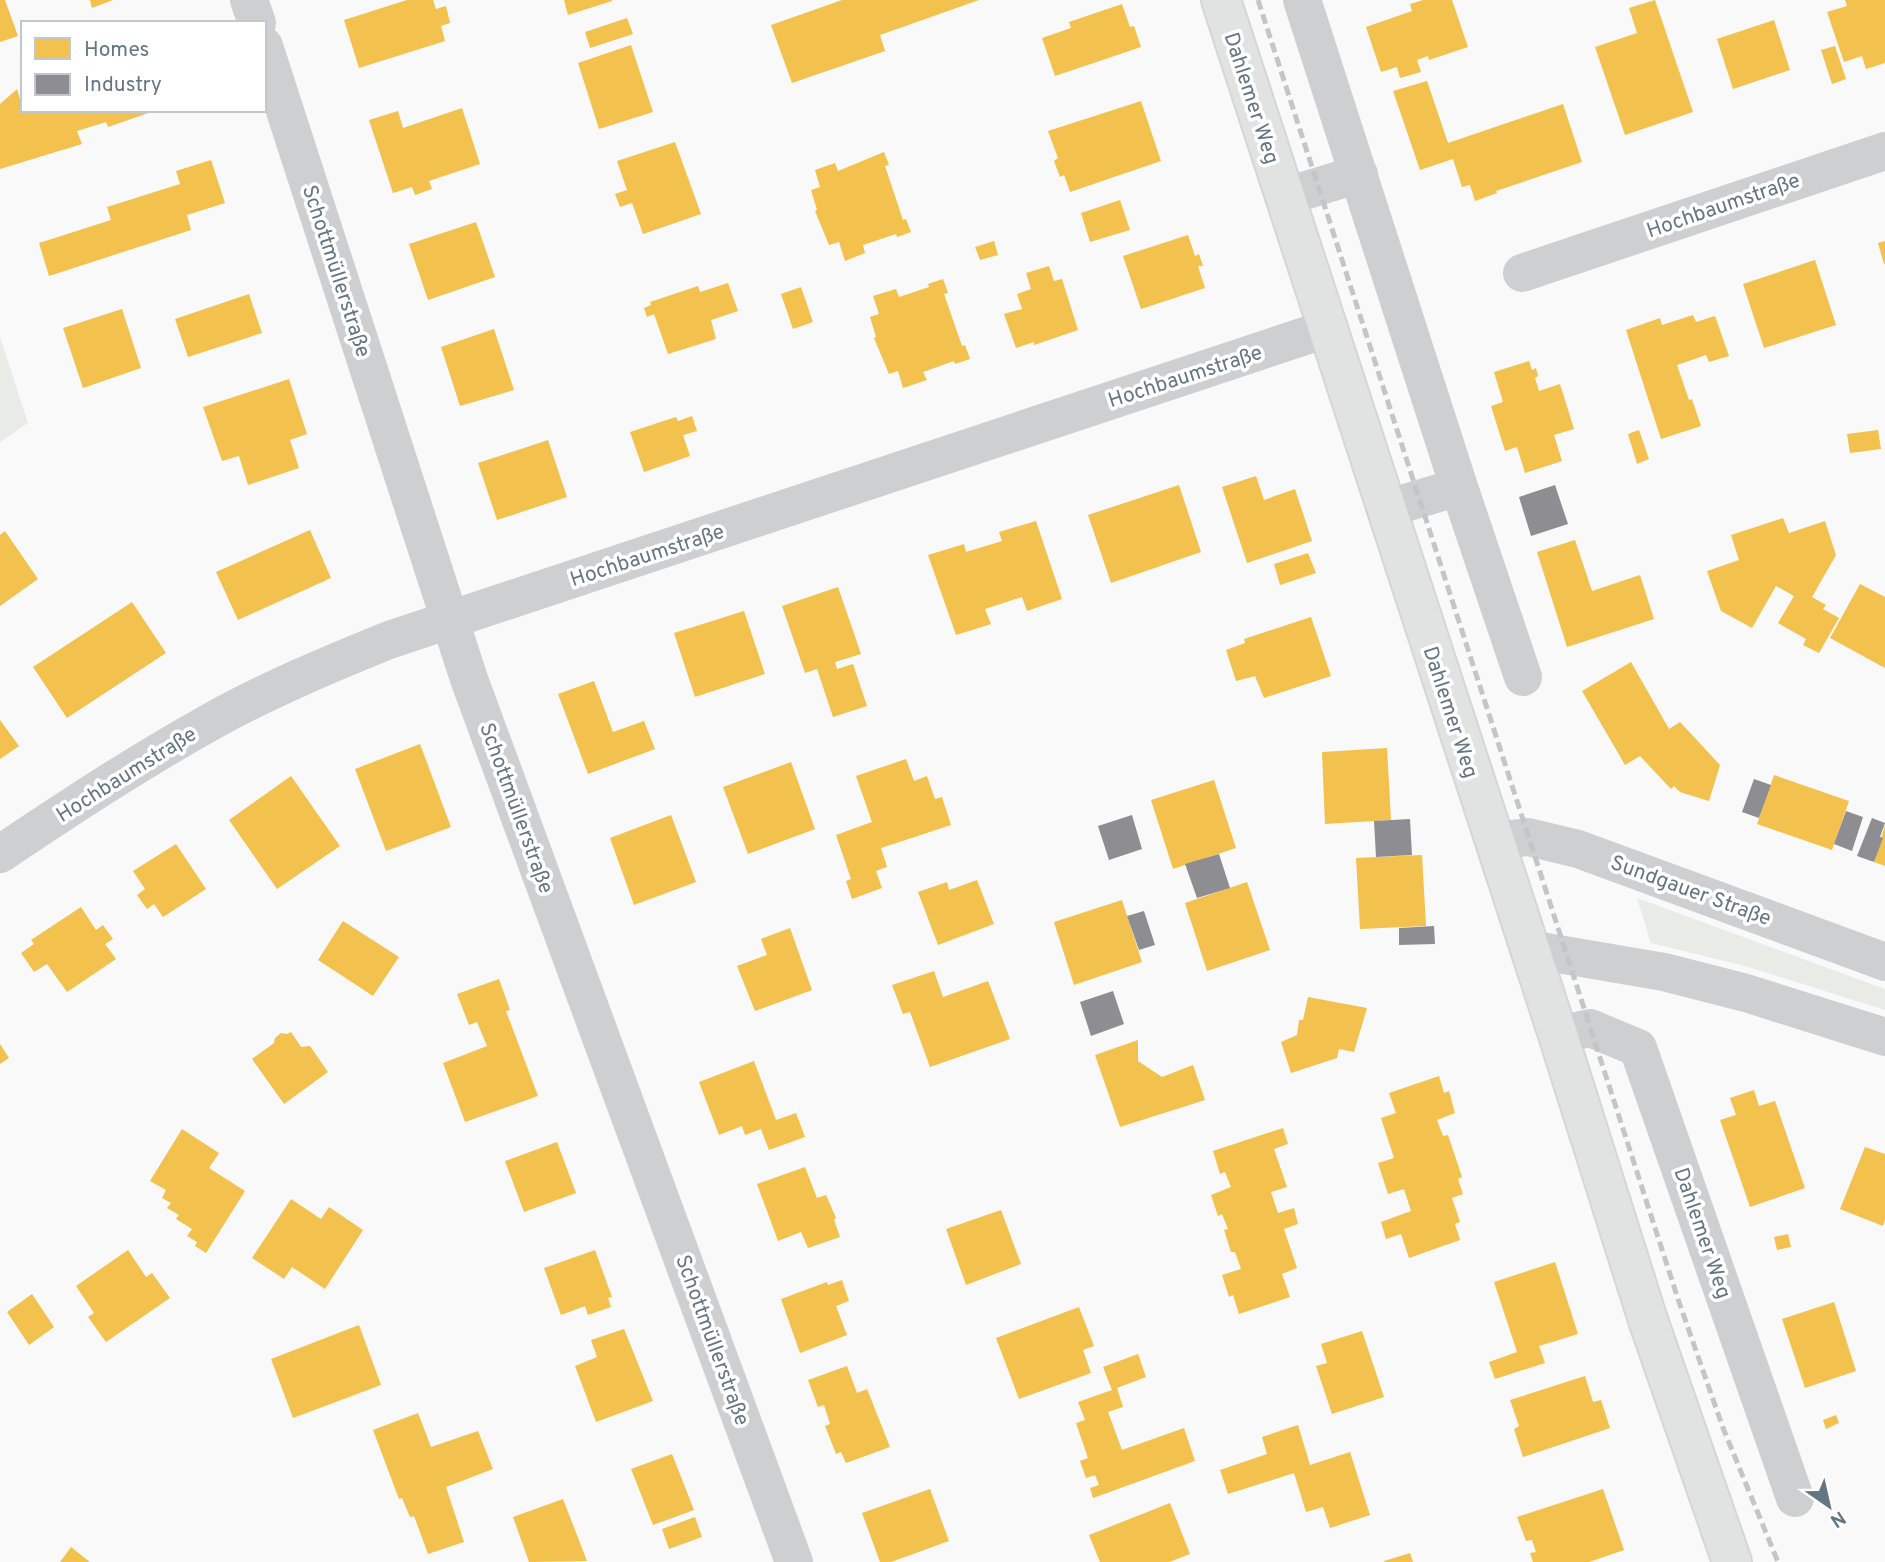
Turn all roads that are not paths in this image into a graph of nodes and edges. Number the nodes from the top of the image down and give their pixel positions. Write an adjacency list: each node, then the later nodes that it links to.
1 (249, 0): 4 (street)
2 (1221, 0): 8 (main road, Dahlemer Weg)
3 (1302, 0): 7 (street)
4 (256, 21)
5 (266, 52): 13 (street, Schottmüllerstraße)
6 (1885, 152): 9 (street, Hochbaumstraße)
7 (1359, 174): 8 (street); 11 (street)
8 (1284, 197): 10 (main road, Dahlemer Weg)
9 (1522, 273)
10 (1326, 328): 12 (main road, Dahlemer Weg); 13 (street, Hochbaumstraße)
11 (1459, 487): 12 (street); 14 (street)
12 (1385, 509): 15 (main road, Dahlemer Weg)
13 (450, 620): 16 (street, Hochbaumstraße); 22 (street, Schottmüllerstraße)
14 (1523, 677)
15 (1494, 841): 17 (main road, Dahlemer Weg); 18 (street, Sundgauer Straße)
16 (0, 855)
17 (1529, 948): 19 (main road, Dahlemer Weg); 20 (street)
18 (1885, 962)
19 (1558, 1035): 21 (street, Dahlemer Weg); 23 (main road, Dahlemer Weg)
20 (1885, 1037)
21 (1795, 1498)
22 (794, 1562)
23 (1732, 1562)

